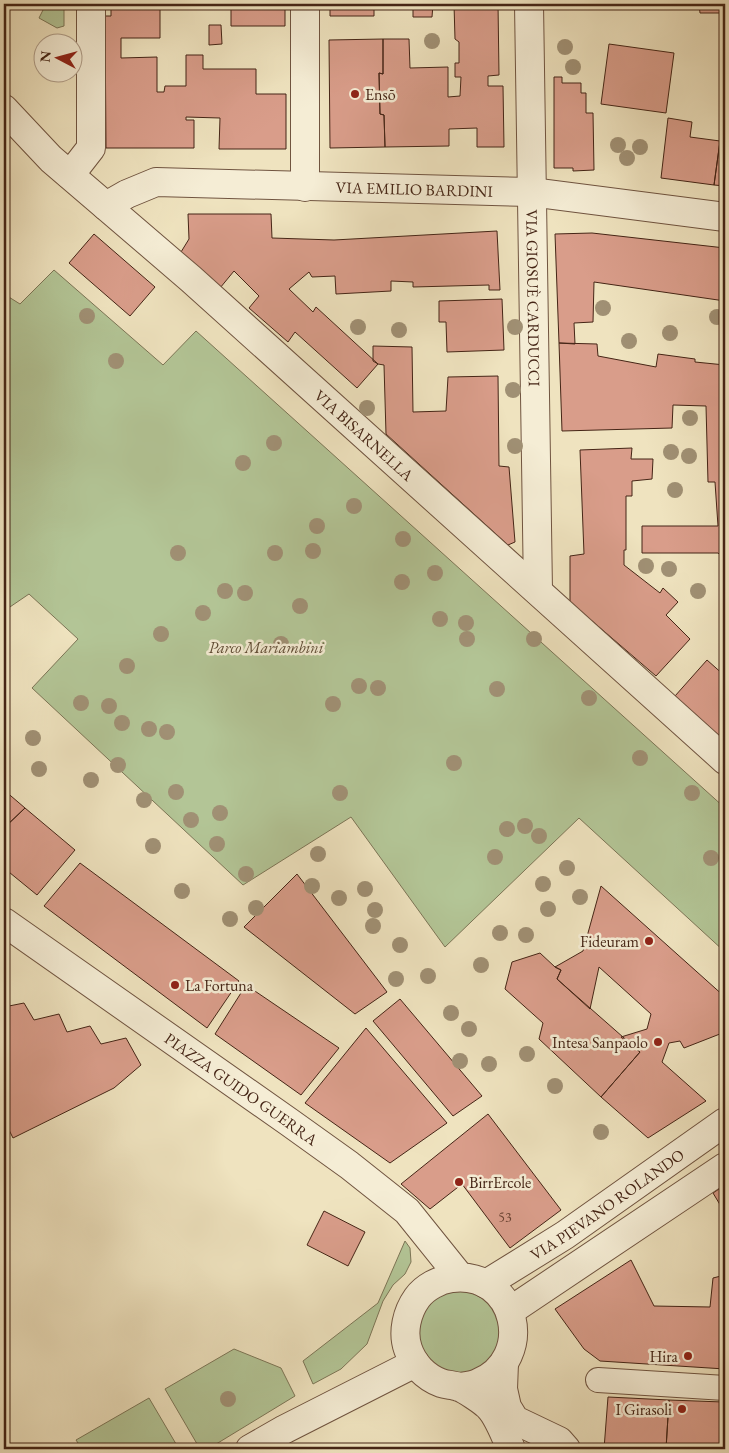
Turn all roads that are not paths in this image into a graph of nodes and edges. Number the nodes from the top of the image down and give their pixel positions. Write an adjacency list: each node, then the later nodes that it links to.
1 (91, 4): 5 (street)
2 (305, 4): 6 (street)
3 (529, 4): 7 (street, VIA GIOSUÈ CARDUCCI)
4 (4, 109): 5 (street, VIA BISARNELLA)
5 (70, 175): 8 (street, VIA BISARNELLA)
6 (305, 187): 7 (street, VIA EMILIO BARDINI); 8 (street, VIA EMILIO BARDINI)
7 (531, 192): 9 (street, VIA EMILIO BARDINI); 10 (street, VIA GIOSUÈ CARDUCCI)
8 (106, 206): 10 (street, VIA BISARNELLA)
9 (725, 217)
10 (538, 591): 11 (street, VIA BISARNELLA)
11 (725, 760)
12 (4, 922): 15 (street, PIAZZA GUIDO GUERRA)
13 (725, 1122): 16 (street, VIA PIEVANO ROLANDO)
14 (725, 1167): 17 (street)
15 (460, 1277): 16 (street); 18 (street)
16 (486, 1284): 17 (street)
17 (510, 1310): 19 (street)
18 (415, 1363): 21 (street); 23 (street)
19 (504, 1363): 21 (street); 25 (street)
20 (598, 1380): 22 (street)
21 (459, 1387): 24 (street)
22 (725, 1388)
23 (250, 1449)
24 (511, 1449)
25 (566, 1449)

